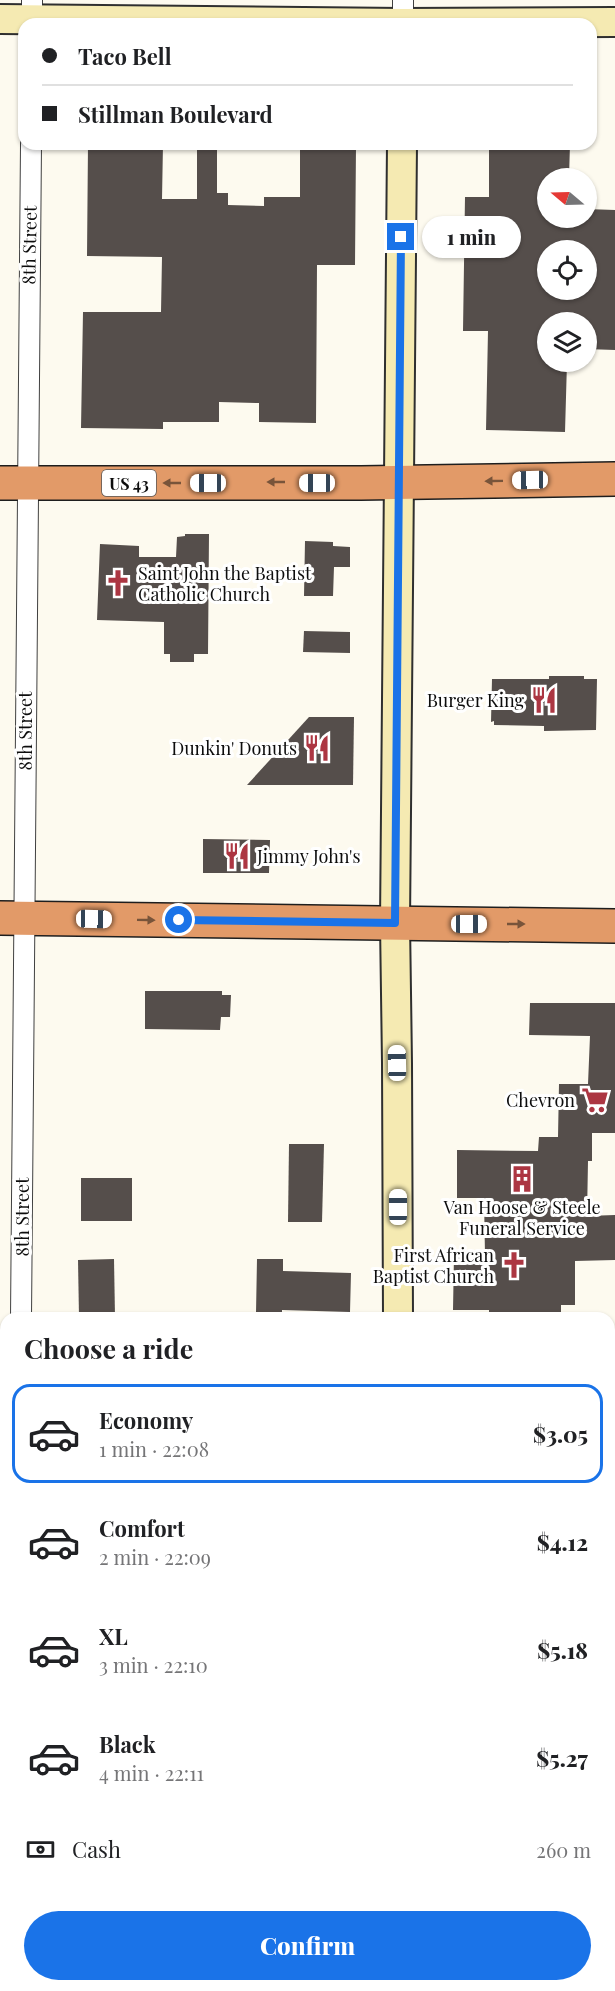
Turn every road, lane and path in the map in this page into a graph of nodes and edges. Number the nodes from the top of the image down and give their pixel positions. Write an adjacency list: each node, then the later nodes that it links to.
1 (32, 15): 2 (main road); 4 (main road)
2 (403, 16): 3 (main road)
3 (474, 18)
4 (0, 19)
5 (597, 21): 6 (main road)
6 (615, 22)
7 (31, 150): 11 (street, 8th Street)
8 (402, 150): 10 (main road)
9 (615, 479): 10 (highway, US 43, one-way to 10)
10 (398, 481): 11 (highway, US 43, one-way to 11); 13 (main road)
11 (14, 484): 12 (street, 8th Street)
12 (12, 918): 13 (highway, one-way to 13); 15 (street, 8th Street)
13 (395, 923): 14 (highway, one-way to 14); 16 (main road)
14 (615, 926)
15 (21, 1312)
16 (398, 1312)

